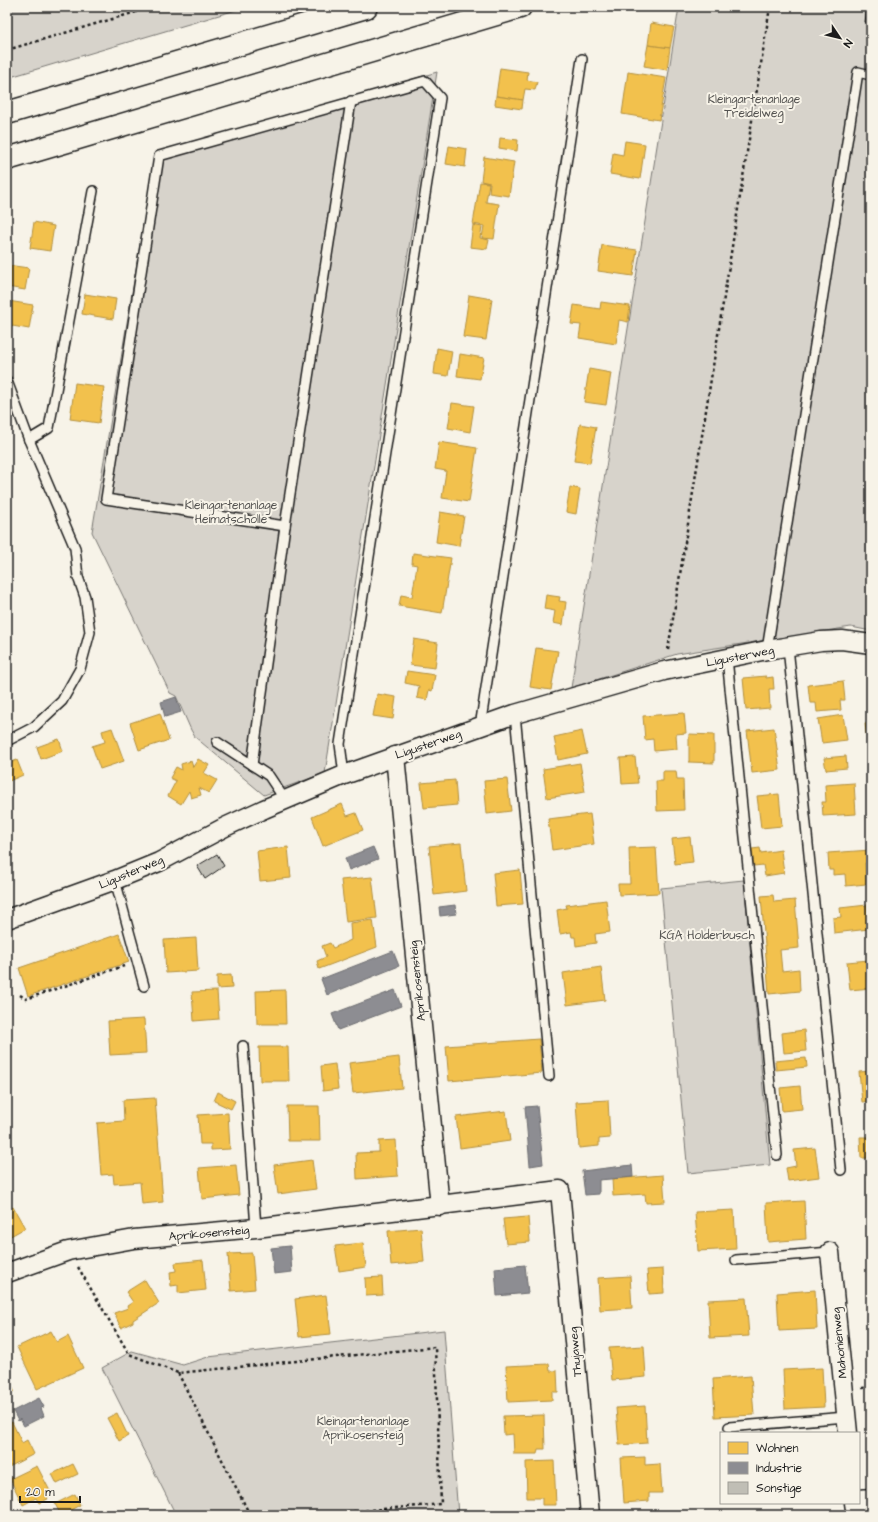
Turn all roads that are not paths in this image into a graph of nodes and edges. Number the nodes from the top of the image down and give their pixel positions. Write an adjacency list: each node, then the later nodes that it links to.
1 (366, 7): 6 (highway)
2 (520, 7): 7 (highway)
3 (582, 59): 17 (lane)
4 (871, 75): 14 (lane)
5 (351, 101): 11 (lane); 11 (lane); 22 (lane)
6 (7, 113)
7 (7, 159)
8 (93, 191): 10 (lane)
9 (7, 381): 10 (lane)
10 (29, 440): 18 (lane)
11 (285, 526): 21 (lane)
12 (871, 644): 13 (street, Ligusterweg)
13 (788, 647): 14 (street, Ligusterweg); 30 (lane)
14 (767, 650): 15 (street, Ligusterweg)
15 (727, 658): 16 (street, Ligusterweg); 29 (lane)
16 (515, 714): 17 (street, Ligusterweg); 28 (lane)
17 (480, 727): 20 (street, Ligusterweg)
18 (7, 741)
19 (217, 742): 21 (lane)
20 (395, 756): 22 (street, Ligusterweg); 32 (street, Aprikosensteig)
21 (252, 765): 23 (lane)
22 (344, 775): 23 (street, Ligusterweg)
23 (284, 800): 24 (street, Ligusterweg)
24 (115, 880): 25 (street, Ligusterweg); 26 (lane)
25 (7, 919)
26 (144, 986)
27 (243, 1046): 33 (lane)
28 (549, 1076)
29 (777, 1155)
30 (841, 1170)
31 (560, 1190): 32 (street, Aprikosensteig); 42 (street, Thujaweg)
32 (440, 1206): 33 (street, Aprikosensteig)
33 (256, 1228): 36 (street, Aprikosensteig)
34 (830, 1252): 35 (lane); 37 (street, Mahonienweg)
35 (736, 1260)
36 (7, 1273)
37 (847, 1425): 38 (lane)
38 (729, 1426)
39 (871, 1498): 40 (street)
40 (860, 1499)
41 (854, 1504): 43 (street)
42 (590, 1515)
43 (856, 1515)

